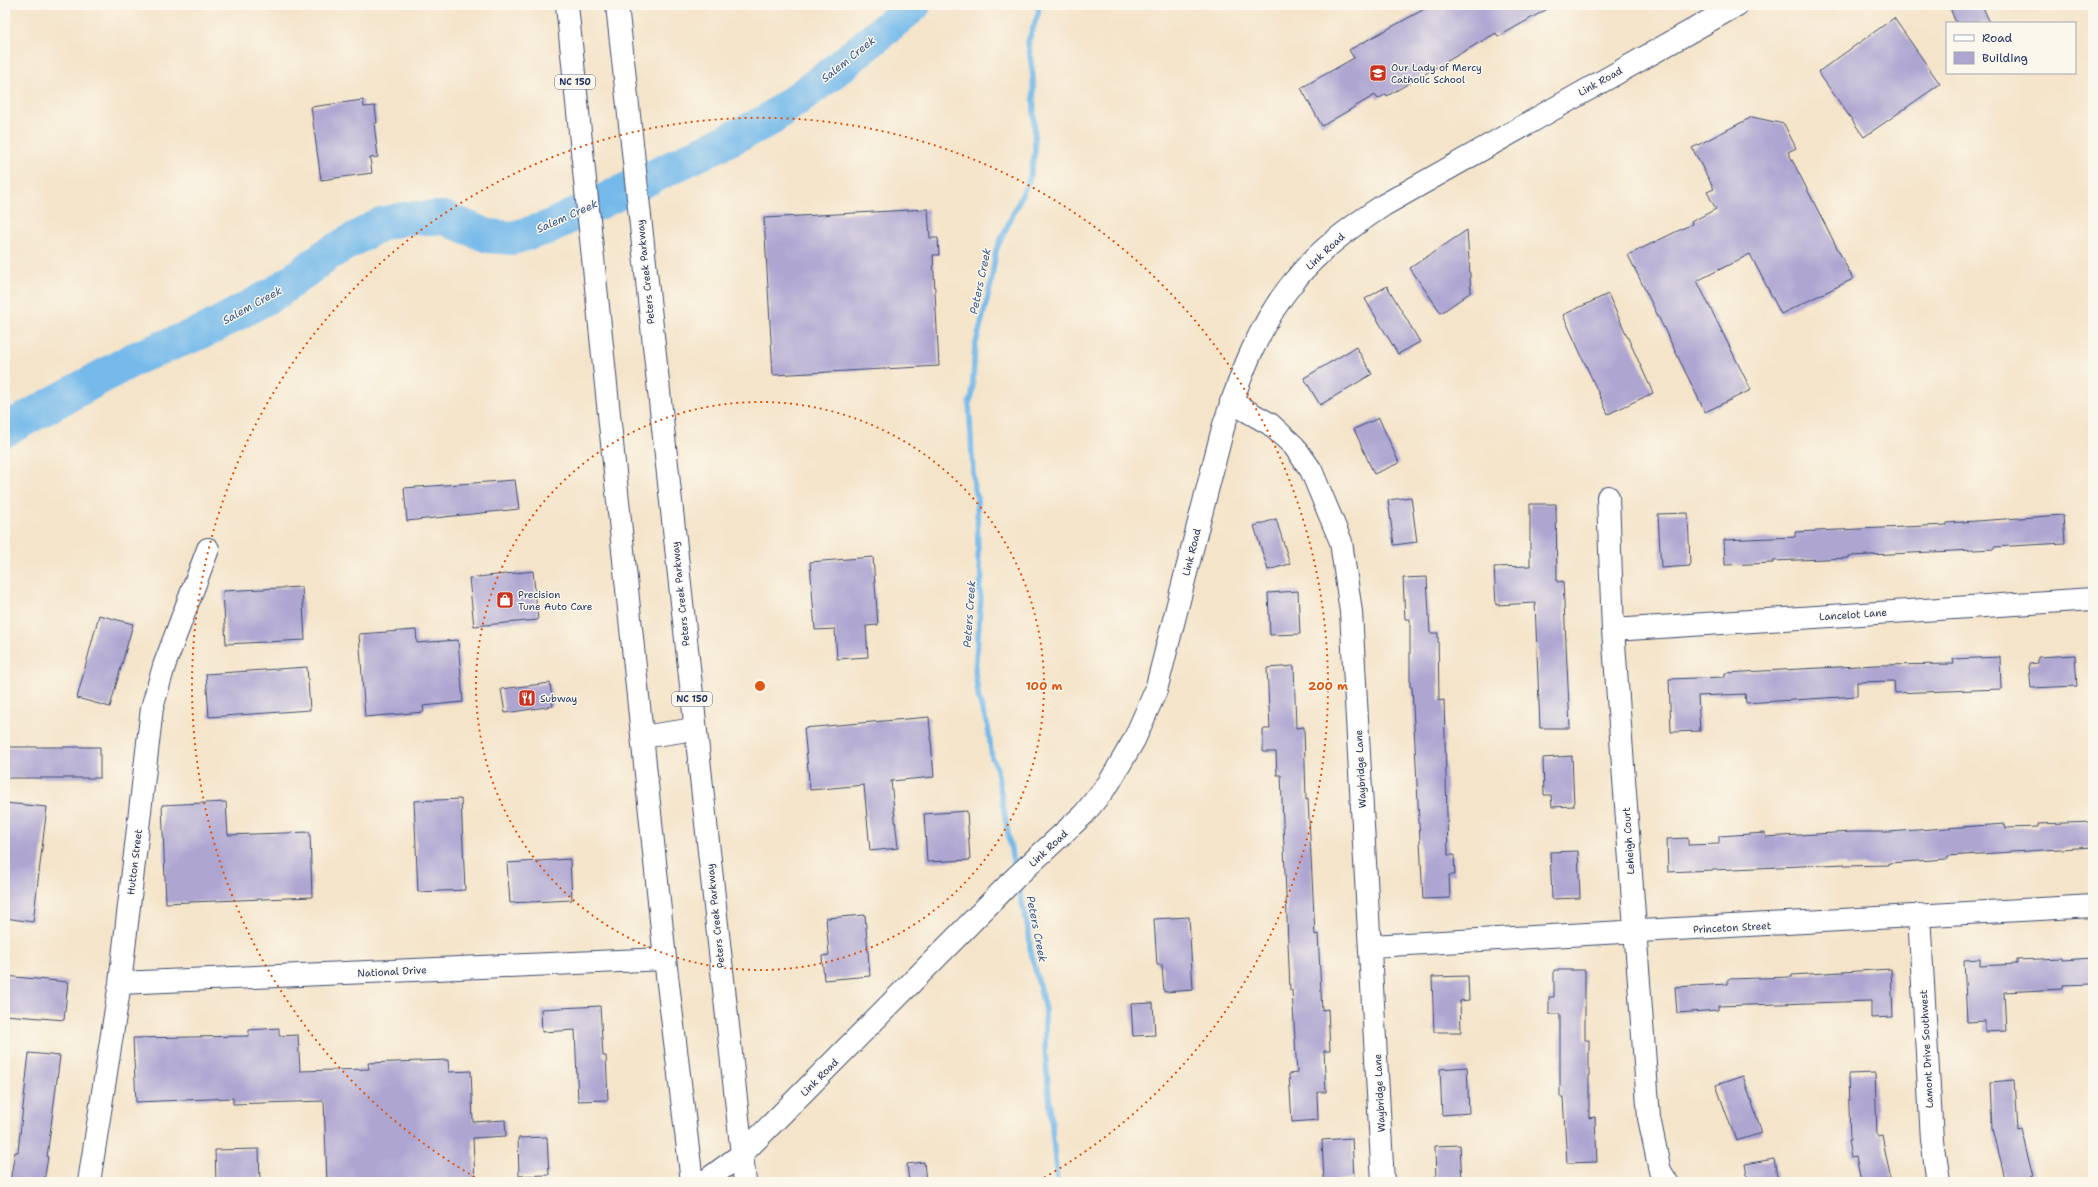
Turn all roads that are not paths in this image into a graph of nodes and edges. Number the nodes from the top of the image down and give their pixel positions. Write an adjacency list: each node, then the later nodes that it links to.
1 (567, 5): 10 (street, NC 150)
2 (617, 5): 9 (street, Peters Creek Parkway / NC 150)
3 (1737, 5): 4 (street, Link Road)
4 (1231, 402): 14 (street, Waybridge Lane); 17 (street, Link Road)
5 (1608, 497): 8 (street, Leheigh Court)
6 (208, 549): 16 (street, Hutton Street)
7 (2093, 599): 8 (street, Lancelot Lane)
8 (1613, 630): 13 (street, Leheigh Court)
9 (695, 729): 10 (street); 17 (street, Peters Creek Parkway / NC 150)
10 (642, 737): 15 (street, NC 150)
11 (2093, 906): 12 (street, Princeton Street)
12 (1919, 915): 13 (street, Princeton Street); 24 (street, Lamont Drive Southwest)
13 (1635, 933): 14 (street, Princeton Street); 23 (street, Leheigh Court)
14 (1371, 946): 22 (street, Waybridge Lane)
15 (665, 959): 16 (street, National Drive); 19 (street, NC 150)
16 (120, 983): 18 (street, Hutton Street)
17 (742, 1154): 20 (street, Link Road); 21 (street, Peters Creek Parkway / NC 150)
18 (89, 1182)
19 (692, 1182)
20 (704, 1182)
21 (745, 1182)
22 (1383, 1182)
23 (1667, 1182)
24 (1938, 1182)

